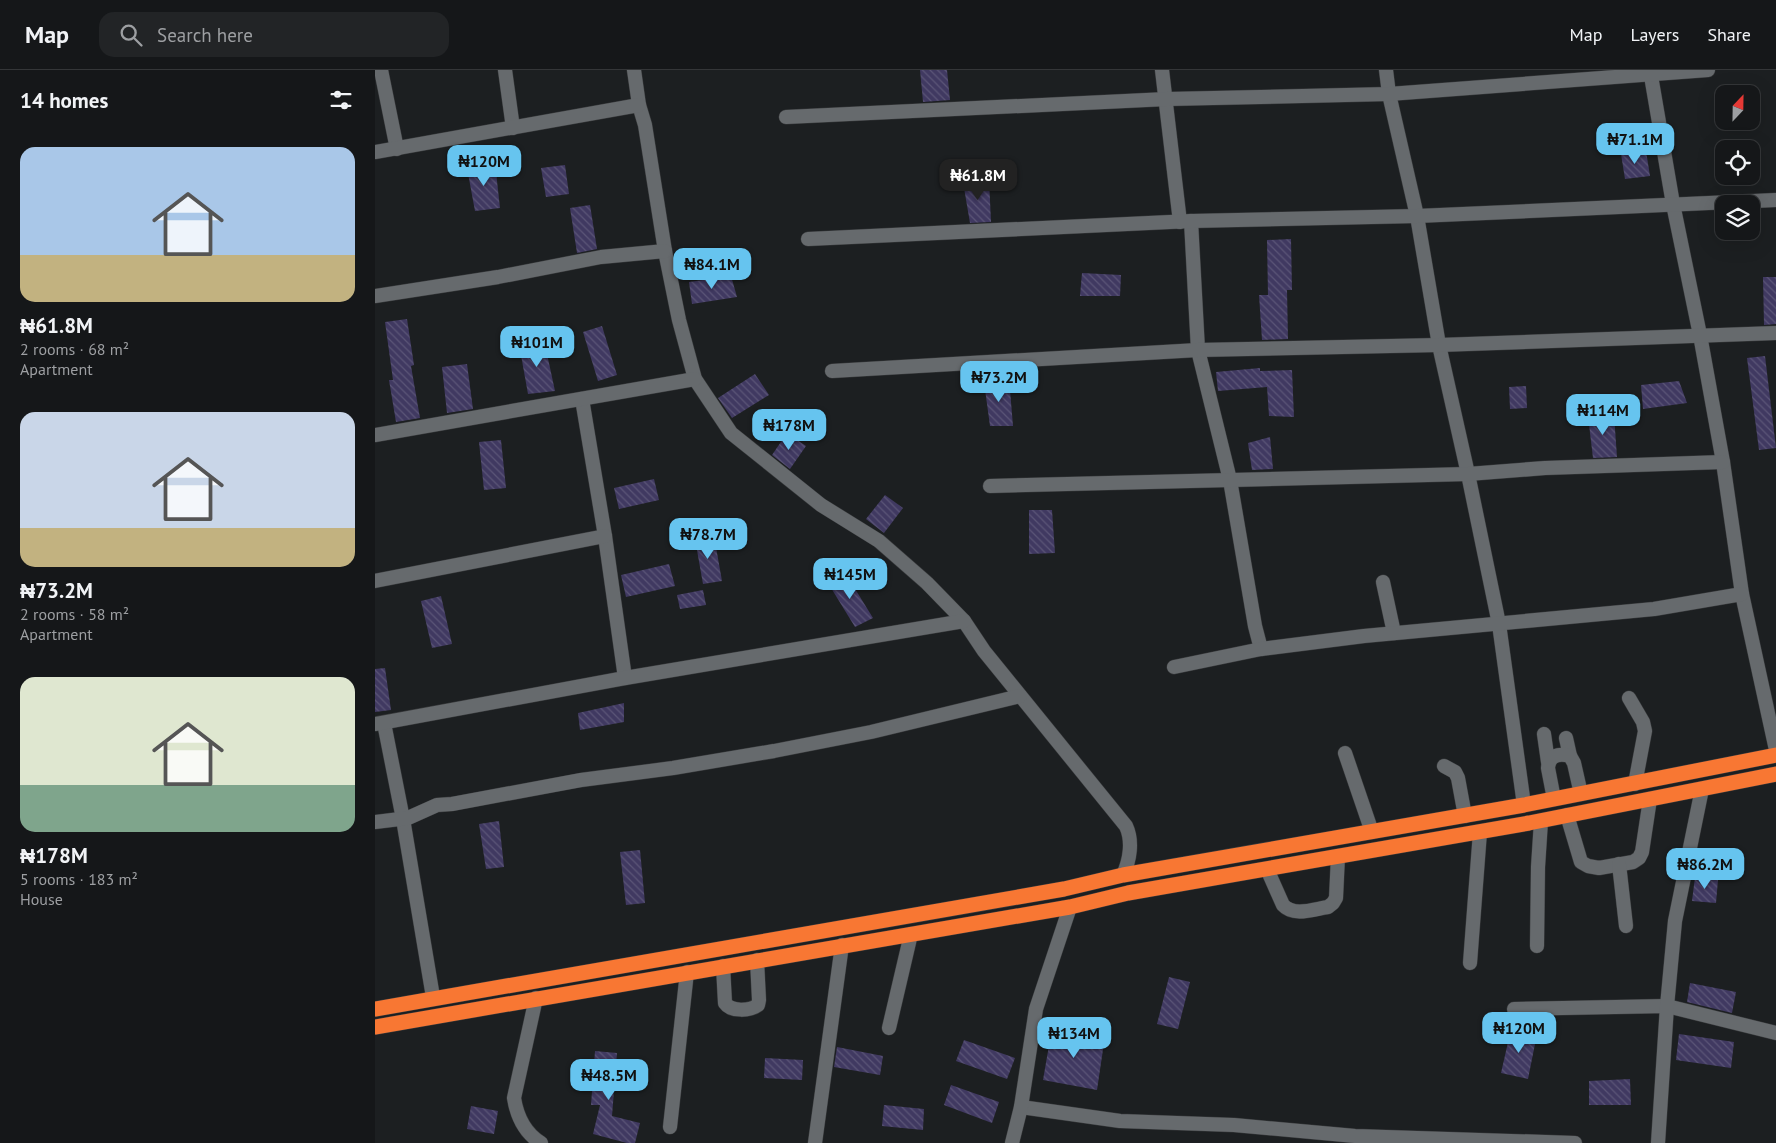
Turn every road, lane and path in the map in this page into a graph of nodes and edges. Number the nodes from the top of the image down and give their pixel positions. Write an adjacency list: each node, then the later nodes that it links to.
1 (381, 70): 13 (street)
2 (505, 70): 12 (street)
3 (634, 70): 10 (street)
4 (1163, 70): 9 (street)
5 (1385, 70): 8 (street)
6 (1708, 70): 7 (street)
7 (1650, 72): 8 (street); 16 (street)
8 (1389, 94): 9 (street); 17 (street)
9 (1167, 99): 11 (street); 18 (street)
10 (639, 105): 12 (street); 20 (street)
11 (787, 117)
12 (513, 128): 13 (street)
13 (397, 148): 14 (street)
14 (375, 152)
15 (1776, 200): 16 (street)
16 (1673, 204): 17 (street); 23 (street)
17 (1417, 216): 18 (street); 24 (street)
18 (1185, 222): 19 (street); 25 (street)
19 (807, 239)
20 (665, 251): 21 (street); 27 (street)
21 (375, 296)
22 (1776, 333): 23 (street)
23 (1700, 335): 24 (street); 30 (street)
24 (1439, 345): 25 (street); 31 (street)
25 (1198, 350): 26 (street); 32 (street)
26 (832, 372)
27 (695, 379): 28 (street); 38 (street)
28 (582, 399): 29 (street); 34 (street)
29 (375, 435)
30 (1723, 462): 31 (street); 37 (street)
31 (1468, 474): 32 (street); 39 (street)
32 (1230, 480): 33 (street); 41 (street)
33 (990, 486)
34 (605, 536): 35 (street); 43 (street)
35 (375, 581)
36 (1383, 582): 40 (street)
37 (1742, 594): 39 (street); 49 (street)
38 (964, 622): 43 (street); 44 (street)
39 (1499, 624): 40 (street); 61 (street)
40 (1394, 633): 41 (street)
41 (1261, 649): 42 (street)
42 (1174, 667)
43 (625, 678): 46 (street)
44 (1020, 696): 64 (street); 72 (street)
45 (1629, 698): 56 (street)
46 (380, 724): 64 (street)
47 (1544, 734): 53 (street)
48 (1566, 738): 52 (street)
49 (1776, 750)
50 (1345, 753): 67 (street)
51 (1776, 755): 56 (highway)
52 (1572, 760): 53 (street); 58 (street)
53 (1548, 765): 59 (street)
54 (1444, 766): 62 (street)
55 (1776, 774): 57 (highway)
56 (1635, 784): 58 (highway)
57 (1703, 789): 60 (highway); 84 (street)
58 (1581, 794): 59 (highway)
59 (1555, 799): 61 (highway)
60 (1650, 799): 63 (highway); 70 (street)
61 (1524, 806): 62 (highway)
62 (1465, 816): 67 (highway)
63 (1567, 816): 65 (highway); 70 (street)
64 (403, 818): 66 (street); 82 (street)
65 (1541, 821): 68 (highway); 77 (street)
66 (375, 822)
67 (1372, 832): 72 (highway)
68 (1480, 832): 69 (highway); 79 (street)
69 (1338, 856): 71 (highway); 71 (street)
70 (1619, 864): 74 (street)
71 (1267, 868): 73 (highway)
72 (1123, 875): 82 (highway)
73 (1070, 906): 75 (highway); 90 (street)
74 (1626, 926)
75 (911, 934): 76 (highway); 88 (street)
76 (842, 945): 78 (highway); 93 (street)
77 (1537, 946)
78 (757, 960): 80 (highway); 80 (street)
79 (1470, 963)
80 (723, 966): 81 (highway)
81 (687, 972): 83 (highway); 91 (street)
82 (433, 997): 85 (highway)
83 (536, 998): 87 (highway); 92 (street)
84 (1667, 1006): 86 (street); 89 (street); 96 (street)
85 (375, 1008)
86 (1514, 1009)
87 (375, 1027)
88 (889, 1028)
89 (1776, 1033)
90 (1021, 1107): 94 (street); 95 (street)
91 (669, 1127)
92 (541, 1143)
93 (815, 1143)
94 (1013, 1143)
95 (1575, 1143)
96 (1658, 1143)

